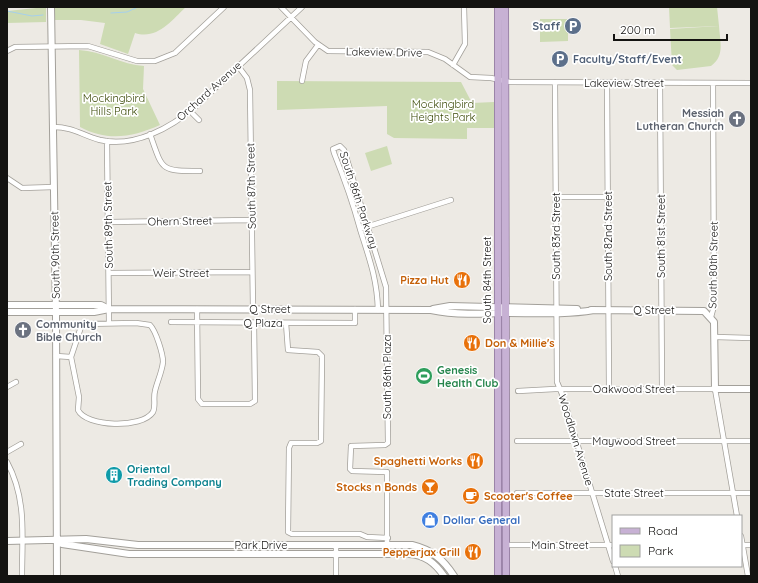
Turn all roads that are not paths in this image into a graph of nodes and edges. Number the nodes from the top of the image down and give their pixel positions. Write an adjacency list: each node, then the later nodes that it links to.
1 (51, 7): 10 (street, South 90th Street)
2 (224, 7): 10 (street)
3 (281, 7): 8 (street, Lakeview Drive)
4 (302, 7): 8 (street, Orchard Avenue)
5 (464, 7): 12 (street)
6 (498, 7): 14 (main road, South 84th Street)
7 (505, 7): 14 (main road, South 84th Street)
8 (290, 17): 9 (street, Lakeview Drive); 13 (street, Orchard Avenue)
9 (318, 45): 12 (street, Lakeview Drive); 15 (street)
10 (52, 46): 11 (street); 23 (street, South 90th Street)
11 (7, 50)
12 (453, 65): 14 (street, Lakeview Drive)
13 (238, 66): 21 (street, Orchard Avenue); 36 (street, South 87th Street)
14 (501, 80): 16 (street, Lakeview Street); 54 (main road, South 84th Street)
15 (302, 81)
16 (555, 82): 17 (street, Lakeview Street); 31 (street, South 83rd Street)
17 (607, 82): 18 (street, Lakeview Street); 32 (street, South 82nd Street)
18 (660, 83): 19 (street, Lakeview Street); 57 (street, South 81st Street)
19 (713, 83): 20 (street, Lakeview Street); 59 (street, South 80th Street)
20 (751, 83)
21 (190, 111): 22 (street); 24 (street, Orchard Avenue)
22 (199, 120)
23 (53, 126): 25 (street, Orchard Avenue); 30 (street, South 90th Street)
24 (150, 134): 25 (street, Orchard Avenue); 28 (street)
25 (108, 141): 37 (street, South 89th Street)
26 (349, 168): 27 (street); 27 (street, South 86th Parkway); 34 (street, South 86th Parkway)
27 (341, 170): 35 (street, South 86th Parkway)
28 (200, 171)
29 (7, 178): 30 (street)
30 (54, 187): 47 (street, South 90th Street)
31 (556, 197): 32 (street); 55 (street, South 83rd Street)
32 (608, 197): 56 (street, South 82nd Street)
33 (451, 200): 38 (street)
34 (362, 207): 35 (street); 38 (street, South 86th Parkway)
35 (355, 210): 39 (street, South 86th Parkway)
36 (252, 220): 37 (street, Ohern Street); 42 (street, South 87th Street)
37 (108, 222): 43 (street, South 89th Street)
38 (368, 227): 39 (street); 40 (street, South 86th Parkway)
39 (360, 229): 41 (street, South 86th Parkway)
40 (380, 264): 41 (street); 45 (street, South 86th Parkway)
41 (372, 266): 44 (street, South 86th Parkway)
42 (252, 272): 43 (street, Weir Street); 50 (street, South 87th Street)
43 (109, 273): 48 (street, South 89th Street)
44 (378, 293): 45 (street); 52 (street, South 86th Parkway)
45 (386, 293): 53 (street, South 86th Parkway)
46 (7, 305): 47 (street, Q Street)
47 (56, 308): 48 (street, Q Street); 58 (street, Q Street); 67 (street, South 90th Street)
48 (109, 309): 49 (street, Q Street); 61 (street, South 89th Street)
49 (197, 309): 50 (street, Q Street); 62 (street)
50 (253, 309): 51 (street, Q Street)
51 (355, 309): 52 (street, Q Street); 64 (street, Q Plaza)
52 (378, 310): 53 (street, Q Street)
53 (387, 310): 54 (street, Q Street); 89 (street, South 86th Plaza)
54 (502, 310): 55 (street, Q Street); 98 (main road, South 84th Street); 106 (main road, South 84th Street)
55 (556, 310): 56 (street, Q Street); 71 (street, South 83rd Street)
56 (608, 310): 57 (street, Q Street); 72 (street, South 82nd Street)
57 (662, 310): 59 (street, Q Street); 73 (street, South 81st Street)
58 (7, 312)
59 (711, 317): 65 (street, South 80th Street)
60 (172, 322): 62 (street, Q Plaza)
61 (109, 323): 68 (street); 68 (street)
62 (197, 323): 63 (street, Q Plaza); 63 (street)
63 (254, 323): 64 (street, Q Plaza)
64 (286, 323): 89 (street)
65 (715, 337): 66 (street); 74 (street, South 80th Street)
66 (751, 338)
67 (56, 356): 68 (street); 92 (street, South 90th Street)
68 (71, 357)
69 (16, 382): 70 (street)
70 (7, 386)
71 (560, 389): 72 (street, Oakwood Street); 76 (street, Oakwood Street); 78 (street, Woodlawn Avenue)
72 (609, 389): 73 (street, Oakwood Street)
73 (662, 389): 74 (street, Oakwood Street)
74 (715, 389): 75 (street, Oakwood Street); 79 (street, South 80th Street)
75 (751, 389)
76 (518, 391)
77 (517, 441): 78 (street, Maywood Street)
78 (577, 441): 79 (street, Maywood Street); 85 (street, Woodlawn Avenue)
79 (724, 441): 80 (street, Maywood Street); 86 (street, South 80th Street)
80 (751, 441)
81 (21, 444): 82 (street)
82 (7, 452)
83 (7, 462): 91 (street)
84 (517, 493): 85 (street, State Street)
85 (593, 493): 86 (street, State Street); 95 (street, Woodlawn Avenue)
86 (733, 493): 87 (street, State Street); 88 (street, South 80th Street)
87 (751, 493)
88 (737, 515)
89 (388, 538): 94 (street)
90 (7, 541): 91 (street, Park Drive)
91 (22, 541): 92 (street, Park Drive); 101 (street)
92 (57, 541): 93 (street, Park Drive); 99 (street, Park Drive); 102 (street, South 90th Street)
93 (336, 545): 94 (street, Park Drive); 99 (street)
94 (388, 545): 100 (street); 105 (street, Park Drive)
95 (611, 545): 98 (street, Main Street)
96 (742, 545): 97 (street); 108 (street)
97 (751, 545)
98 (506, 546): 107 (main road, South 84th Street)
99 (336, 554): 100 (street, Park Drive); 103 (street)
100 (387, 554): 104 (street, Park Drive)
101 (22, 576)
102 (57, 576)
103 (336, 576)
104 (444, 576)
105 (454, 576)
106 (498, 576)
107 (506, 576)
108 (748, 576)

